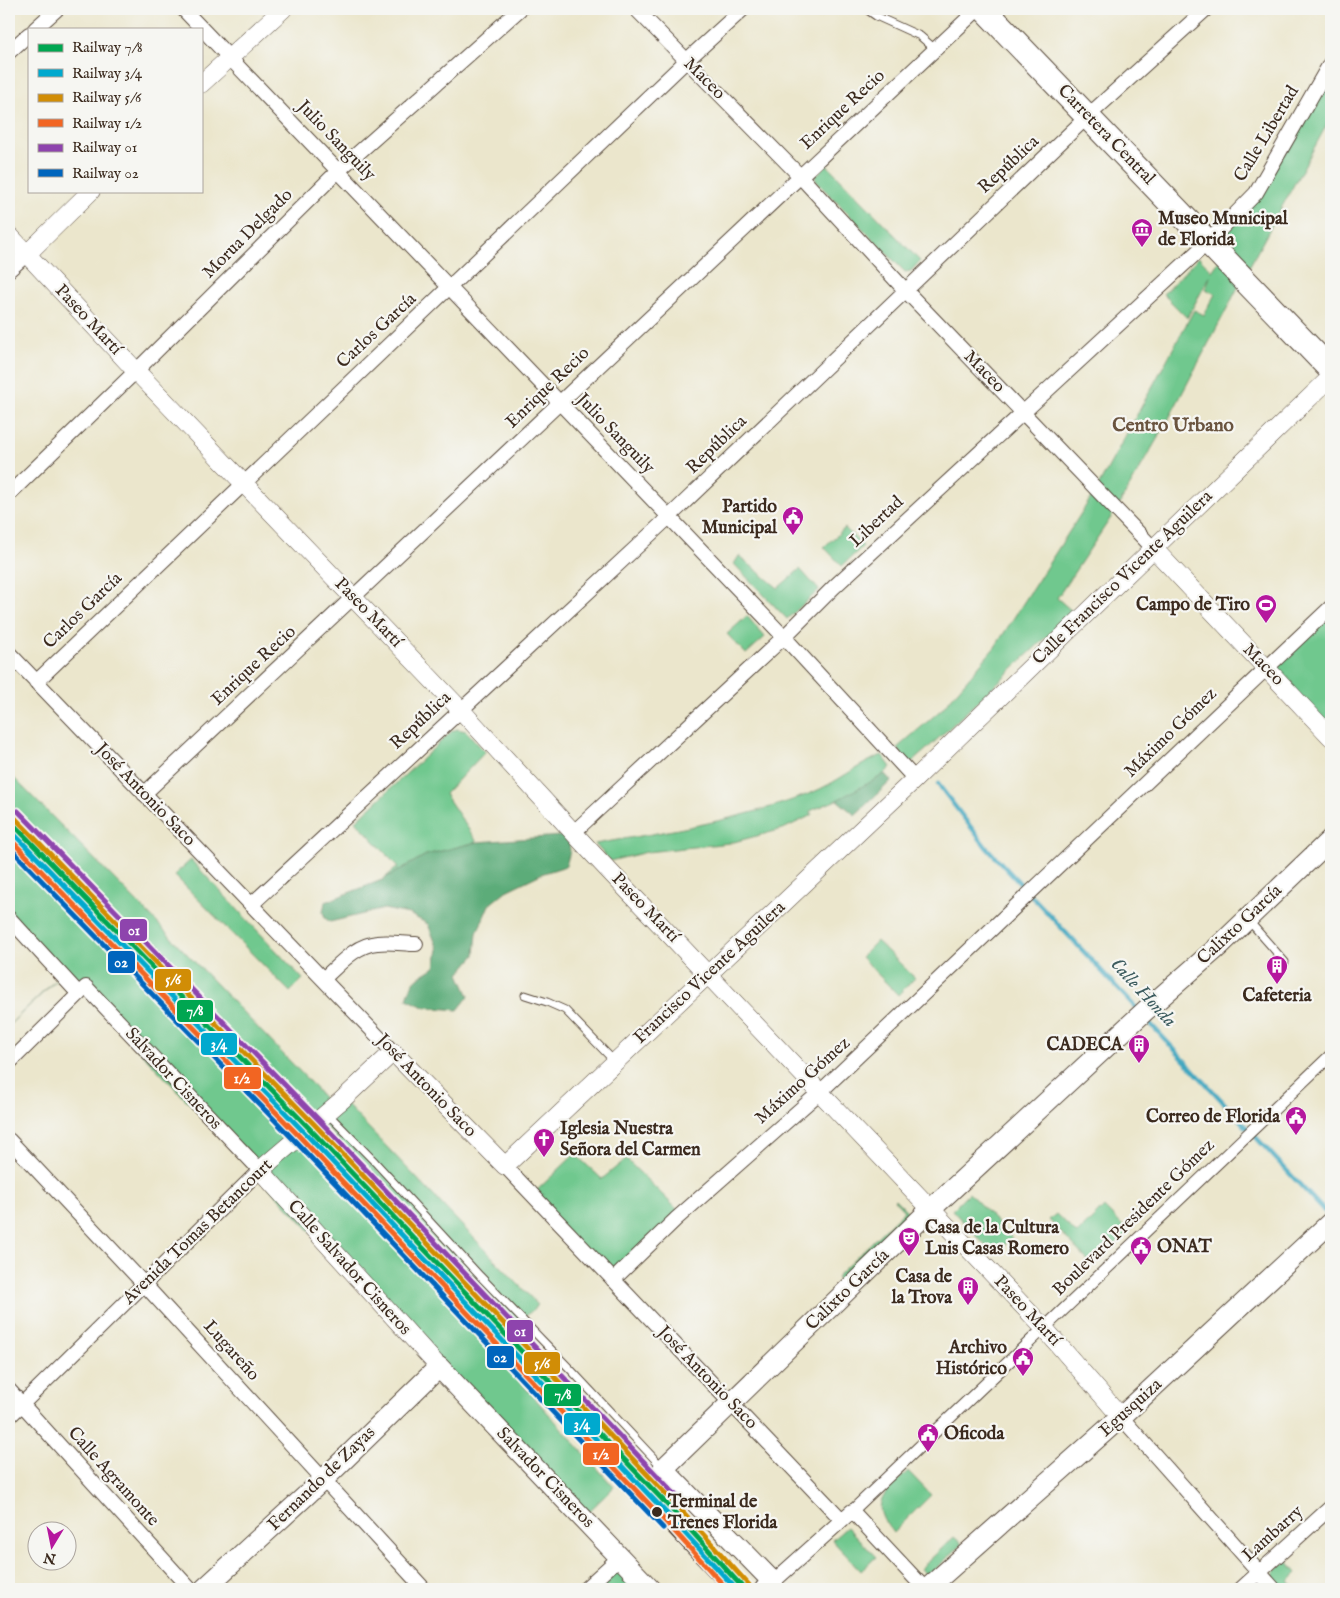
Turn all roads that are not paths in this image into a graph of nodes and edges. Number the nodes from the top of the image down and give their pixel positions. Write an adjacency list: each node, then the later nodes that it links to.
1 (57, 9): 11 (street)
2 (183, 9): 12 (street, Julio Sanguily)
3 (283, 9): 17 (street)
4 (520, 9): 22 (street, Morua Delgado)
5 (636, 9): 18 (street, Maceo)
6 (744, 9): 18 (street, Carlos García)
7 (866, 9): 15 (lane)
8 (978, 9): 15 (street, Enrique Recio)
9 (984, 9): 21 (highway, Carretera Central)
10 (1206, 9): 21 (street, República)
11 (36, 28)
12 (201, 28)
13 (202, 29): 17 (street, Julio Sanguily)
14 (28, 35): 16 (street)
15 (935, 49): 23 (street, Enrique Recio)
16 (9, 52)
17 (229, 57): 20 (street); 22 (street, Julio Sanguily)
18 (686, 61): 23 (street, Maceo); 29 (street, Carlos García)
19 (1331, 62): 26 (street, Calle Libertad)
20 (202, 83)
21 (1088, 116): 26 (highway, Carretera Central); 30 (street, República)
22 (338, 171): 29 (street, Julio Sanguily); 32 (street, Morua Delgado)
23 (800, 176): 30 (street, Maceo); 34 (street, Enrique Recio)
24 (90, 192): 27 (street)
25 (9, 235): 27 (street, Paseo Martí)
26 (1208, 242): 31 (highway, Carretera Central); 35 (street, Libertad)
27 (27, 254): 28 (street); 32 (street, Paseo Martí)
28 (9, 270)
29 (450, 288): 34 (street, Julio Sanguily); 36 (street, Carlos García)
30 (905, 290): 35 (street, Maceo); 38 (street, República)
31 (1331, 370)
32 (136, 371): 36 (street, Paseo Martí); 37 (street, Morua Delgado)
33 (1331, 377): 39 (street, Calle Francisco Vicente Aguilera)
34 (559, 403): 38 (street, Julio Sanguily); 40 (street, Enrique Recio)
35 (1023, 413): 39 (street, Maceo); 42 (street, Libertad)
36 (244, 482): 40 (street, Paseo Martí); 45 (street, Carlos García)
37 (9, 494)
38 (669, 517): 42 (street, Julio Sanguily); 46 (street, República)
39 (1153, 548): 44 (street, Maceo); 48 (street, Calle Francisco Vicente Aguilera)
40 (354, 599): 46 (street, Paseo Martí); 49 (street, Enrique Recio)
41 (1331, 607): 44 (street, Máximo Gómez)
42 (784, 637): 48 (street, Julio Sanguily); 50 (street, Libertad)
43 (9, 653): 45 (street, José Antonio Saco)
44 (1266, 668): 47 (street, Maceo); 65 (street, Máximo Gómez)
45 (36, 682): 49 (street, José Antonio Saco)
46 (460, 709): 50 (street, Paseo Martí); 52 (street, República)
47 (1331, 737)
48 (915, 779): 57 (street, Francisco Vicente Aguilera)
49 (144, 794): 52 (street, José Antonio Saco)
50 (574, 832): 57 (street, Paseo Martí)
51 (1331, 839): 54 (main road, Calixto García)
52 (251, 905): 58 (street, José Antonio Saco)
53 (9, 918): 59 (street, Salvador Cisneros)
54 (1247, 919): 56 (lane); 70 (main road, Calixto García)
55 (416, 944): 58 (street)
56 (1285, 962)
57 (708, 974): 63 (street, Francisco Vicente Aguilera); 65 (street, Paseo Martí)
58 (323, 979): 61 (street, José Antonio Saco)
59 (83, 991): 64 (street); 69 (street, Salvador Cisneros)
60 (525, 995): 63 (lane)
61 (393, 1052): 66 (street, Avenida Tomas Betancourt); 68 (street, José Antonio Saco)
62 (1331, 1055): 74 (street, Boulevard Presidente Gómez)
63 (615, 1062): 68 (street, Francisco Vicente Aguilera)
64 (9, 1063)
65 (820, 1092): 70 (street, Paseo Martí); 72 (street, Máximo Gómez)
66 (327, 1113): 69 (street, Avenida Tomas Betancourt); 81 (lane)
67 (9, 1140): 73 (street, Lugareño)
68 (505, 1166): 72 (street, José Antonio Saco)
69 (260, 1170): 73 (street, Avenida Tomas Betancourt); 75 (street, Calle Salvador Cisneros)
70 (931, 1209): 74 (street, Paseo Martí); 77 (main road, Calixto García)
71 (1328, 1226): 80 (main road, Egusquiza)
72 (613, 1280): 77 (street, José Antonio Saco)
73 (144, 1284): 78 (street, Avenida Tomas Betancourt); 82 (street, Lugareño)
74 (1044, 1328): 80 (street, Paseo Martí); 84 (street, Boulevard Presidente Gómez)
75 (439, 1367): 82 (main road, Fernando de Zayas); 85 (main road, Salvador Cisneros)
76 (9, 1390): 78 (street, Calle Agramonte)
77 (731, 1403): 81 (main road, Calixto García); 84 (street, José Antonio Saco)
78 (22, 1404): 79 (street, Avenida Tomas Betancourt); 88 (street, Calle Agramonte)
79 (9, 1417)
80 (1122, 1417): 86 (street, Paseo Martí); 93 (main road, Egusquiza)
81 (663, 1469): 87 (main road)
82 (324, 1480): 89 (main road, Fernando de Zayas); 90 (street, Lugareño)
83 (1331, 1507): 86 (street, Lambarry)
84 (847, 1515): 87 (street); 93 (street, José Antonio Saco)
85 (620, 1556): 91 (street); 92 (main road, Salvador Cisneros)
86 (1258, 1573): 94 (street, Lambarry); 95 (street, Paseo Martí)
87 (769, 1585)
88 (190, 1589)
89 (204, 1589)
90 (424, 1589)
91 (585, 1589)
92 (650, 1589)
93 (926, 1589)
94 (1241, 1589)
95 (1274, 1589)

